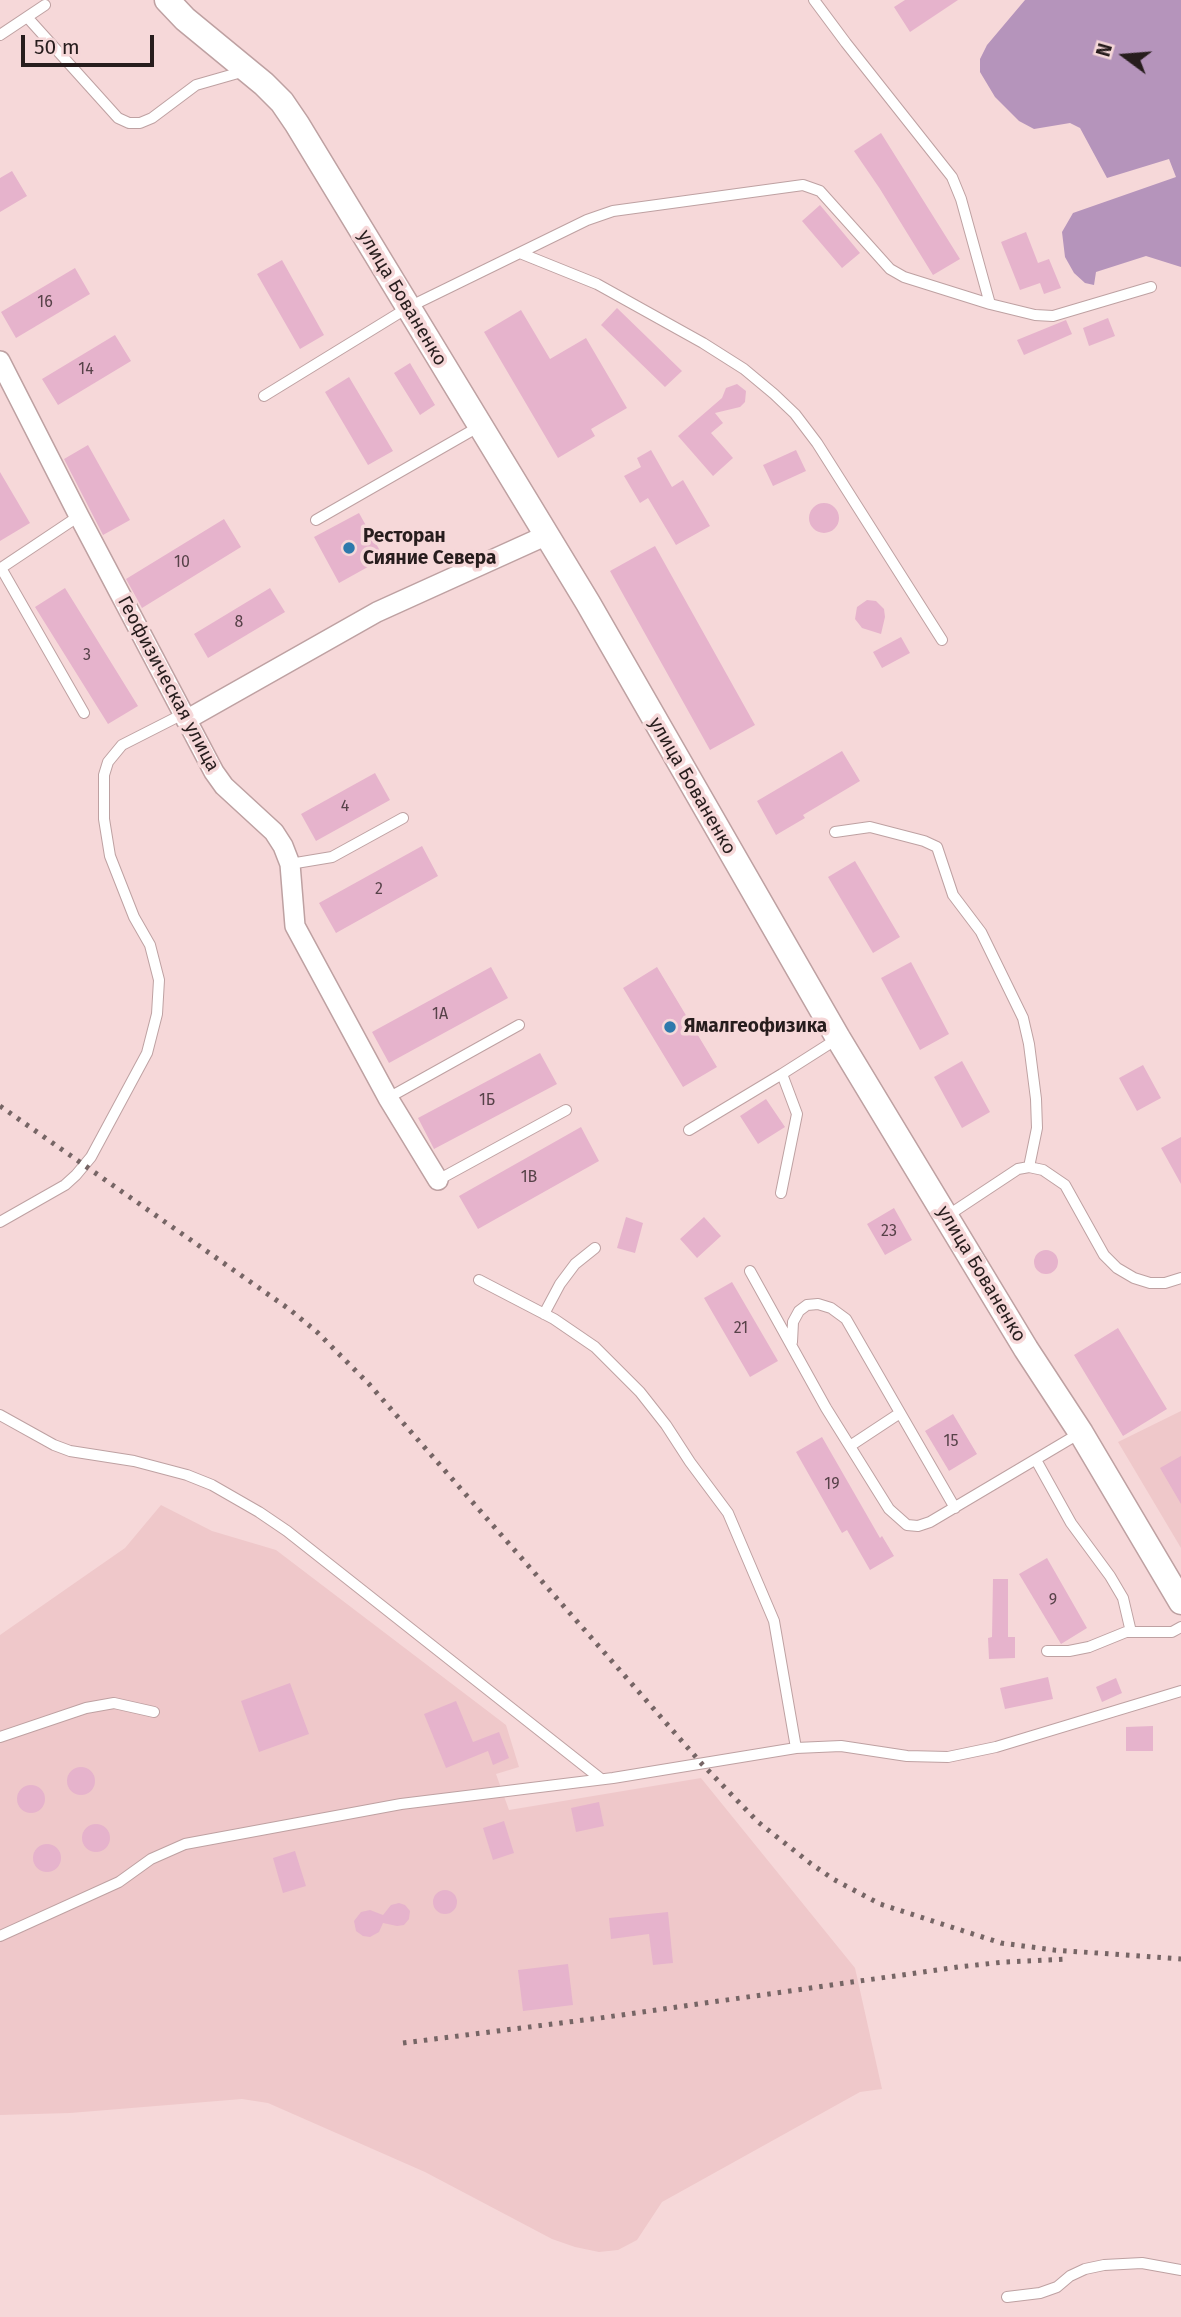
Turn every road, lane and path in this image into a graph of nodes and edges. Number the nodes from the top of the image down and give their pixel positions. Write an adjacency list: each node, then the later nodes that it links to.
1 (167, 0): 6 (street, улица Бованенко)
2 (814, 0): 9 (lane)
3 (45, 5): 4 (lane)
4 (27, 17): 5 (lane); 6 (lane)
5 (0, 35)
6 (249, 70): 10 (street, улица Бованенко)
7 (520, 253): 9 (lane); 10 (lane); 18 (lane)
8 (1151, 287): 9 (lane)
9 (990, 304)
10 (409, 307): 12 (lane); 13 (street, улица Бованенко)
11 (0, 361): 14 (street, Геофизическая улица)
12 (264, 396)
13 (481, 426): 15 (lane); 16 (street, улица Бованенко)
14 (79, 516): 17 (lane); 20 (street, Геофизическая улица)
15 (316, 520)
16 (547, 535): 20 (street); 25 (street, улица Бованенко)
17 (1, 567): 19 (lane)
18 (942, 640)
19 (84, 713)
20 (184, 717): 23 (street, Геофизическая улица); 34 (lane)
21 (403, 818): 23 (lane)
22 (835, 832): 30 (lane)
23 (290, 864): 27 (street, Геофизическая улица)
24 (519, 1025): 27 (lane)
25 (838, 1038): 26 (lane); 33 (street, улица Бованенко)
26 (782, 1074): 29 (lane); 32 (lane)
27 (388, 1098): 31 (street, Геофизическая улица)
28 (566, 1110): 31 (lane)
29 (689, 1130)
30 (1029, 1167): 33 (lane); 37 (lane)
31 (438, 1180)
32 (781, 1193)
33 (946, 1217): 43 (street, улица Бованенко)
34 (0, 1222)
35 (595, 1248): 39 (lane)
36 (750, 1271): 40 (lane)
37 (1181, 1278)
38 (479, 1280): 39 (lane)
39 (544, 1314): 54 (lane)
40 (793, 1348): 41 (lane); 44 (lane)
41 (900, 1413): 44 (lane); 46 (lane)
42 (0, 1415): 55 (lane)
43 (1080, 1433): 45 (lane); 47 (street, улица Бованенко)
44 (850, 1446): 46 (lane)
45 (1036, 1460): 46 (lane); 49 (lane)
46 (955, 1508)
47 (1181, 1602)
48 (1181, 1627): 49 (lane)
49 (1131, 1632): 50 (lane)
50 (1047, 1651)
51 (1181, 1691): 54 (lane)
52 (154, 1712): 53 (lane)
53 (0, 1737)
54 (796, 1748): 55 (lane)
55 (601, 1779): 56 (lane)
56 (0, 1936)
57 (1181, 2270): 58 (lane)
58 (1007, 2297)

